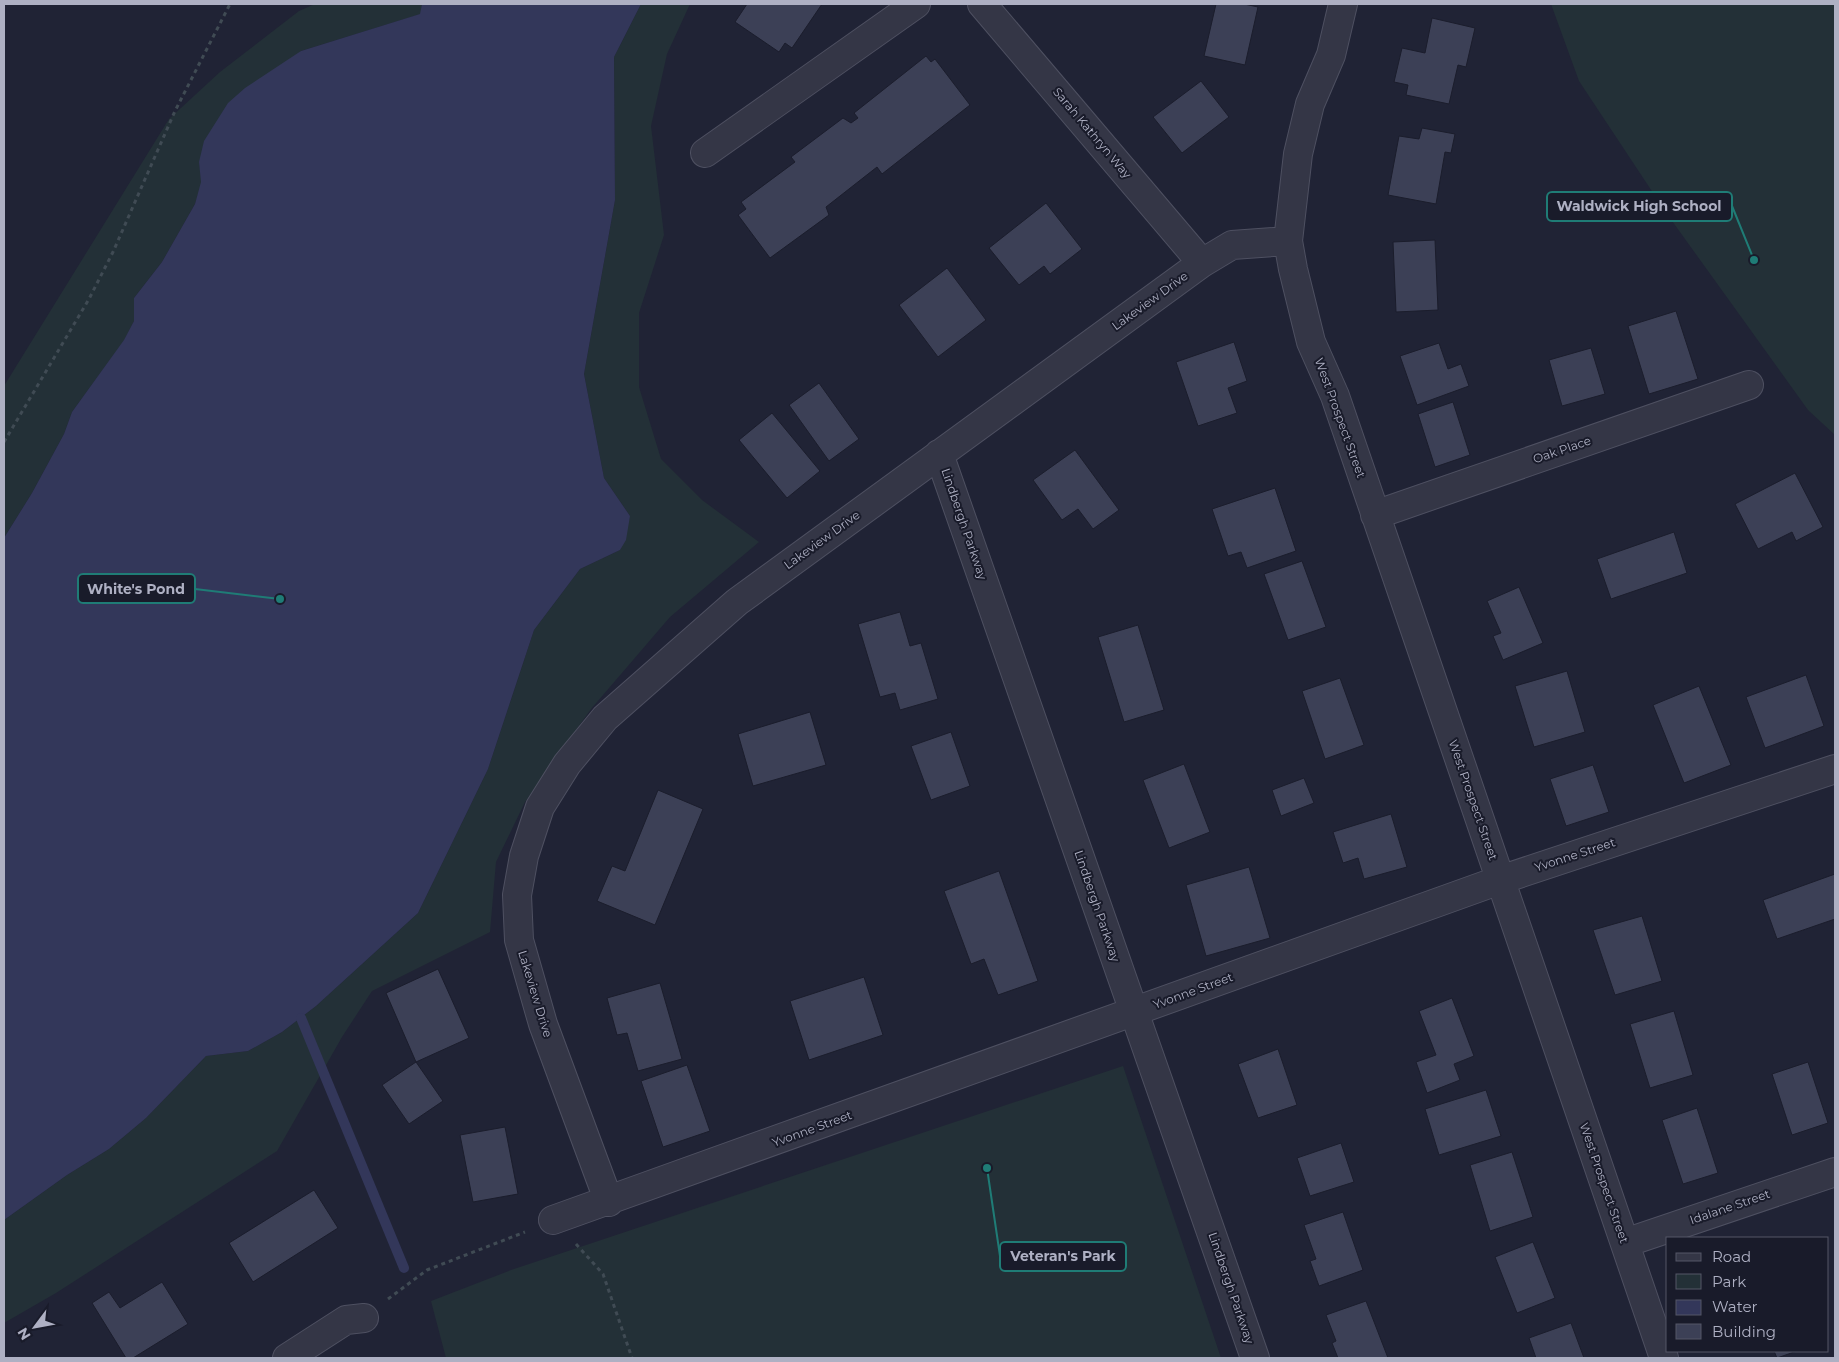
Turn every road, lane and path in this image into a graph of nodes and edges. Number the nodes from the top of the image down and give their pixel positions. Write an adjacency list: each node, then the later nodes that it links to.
1 (230, 4): 9 (path)
2 (916, 4): 5 (street)
3 (982, 4): 7 (street, Sarah Kathryn Way)
4 (1343, 4): 6 (street)
5 (705, 153)
6 (1288, 241): 7 (street, Lakeview Drive); 11 (street, West Prospect Street)
7 (1202, 263): 10 (street, Lakeview Drive)
8 (1749, 384): 11 (street, Oak Place)
9 (4, 442)
10 (939, 454): 14 (street, Lindbergh Parkway); 16 (street, Lakeview Drive)
11 (1375, 515): 13 (street, West Prospect Street)
12 (1835, 768): 13 (street, Yvonne Street)
13 (1500, 880): 14 (street, Yvonne Street); 19 (street, West Prospect Street)
14 (1134, 1012): 16 (street, Yvonne Street); 23 (street, Lindbergh Parkway)
15 (1835, 1172): 19 (street, Idalane Street)
16 (609, 1202): 17 (street, Yvonne Street)
17 (553, 1220): 22 (path)
18 (522, 1233): 20 (path)
19 (1624, 1243): 24 (street, West Prospect Street)
20 (364, 1318): 21 (street)
21 (287, 1358)
22 (632, 1358)
23 (1255, 1358)
24 (1664, 1358)

